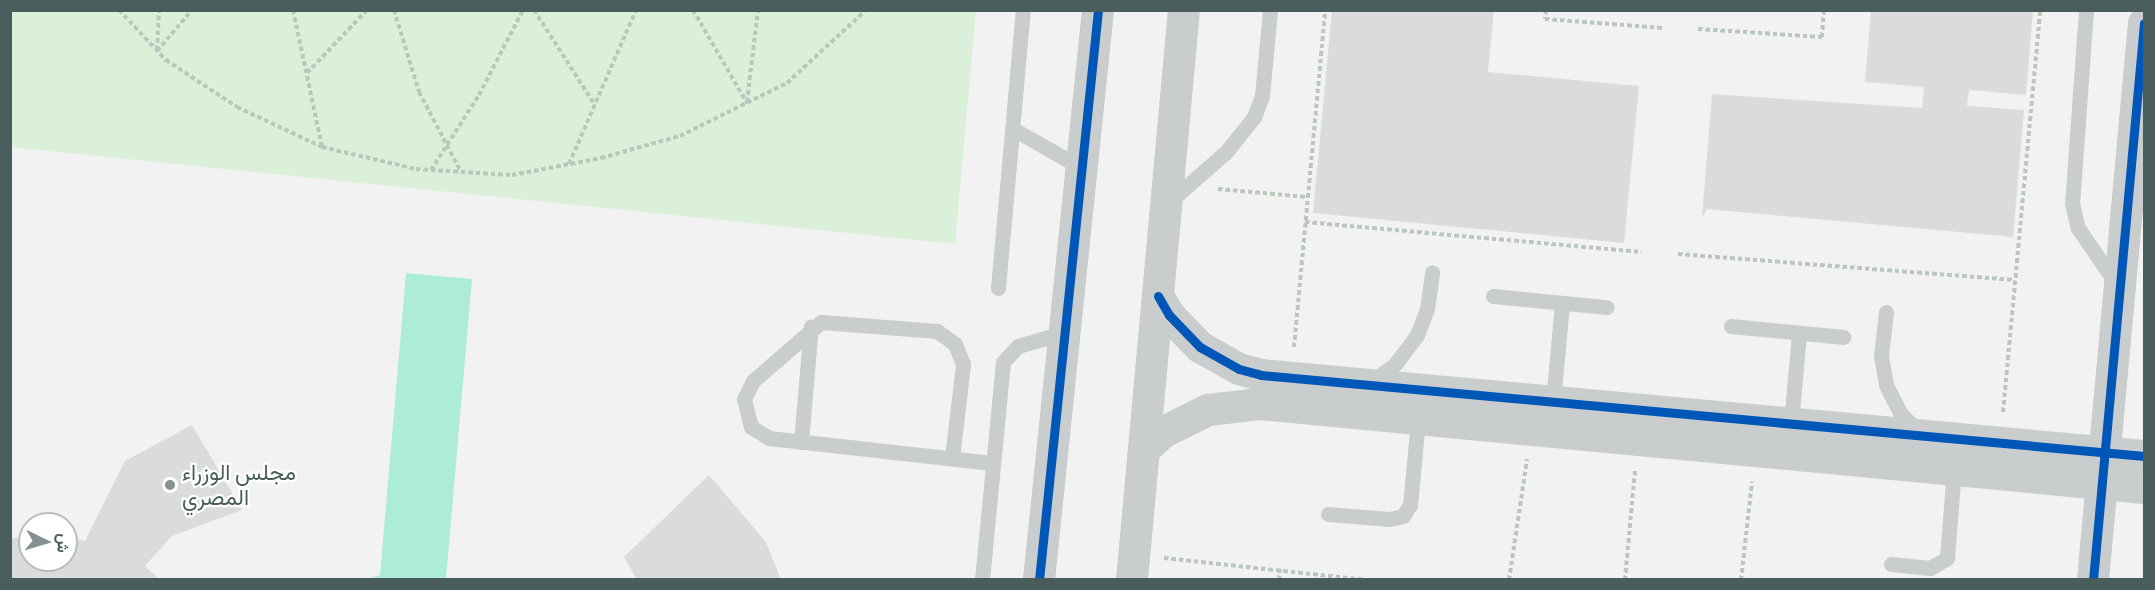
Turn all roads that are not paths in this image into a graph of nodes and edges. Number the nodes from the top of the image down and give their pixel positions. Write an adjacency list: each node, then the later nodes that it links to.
1 (1023, 10): 7 (lane)
2 (1098, 10): 8 (street)
3 (1184, 10): 9 (street)
4 (1270, 10): 9 (lane)
5 (2086, 10): 12 (lane)
6 (2145, 23): 12 (street)
7 (1013, 129): 8 (lane); 11 (lane)
8 (1082, 168): 20 (street)
9 (1175, 195): 13 (street)
10 (1432, 272): 23 (lane)
11 (998, 288)
12 (2120, 289): 30 (street)
13 (1158, 296): 23 (street); 29 (street)
14 (1493, 296): 15 (lane)
15 (1562, 303): 16 (lane); 24 (lane)
16 (1606, 308)
17 (1886, 312): 27 (lane)
18 (811, 326): 28 (lane); 28 (lane); 32 (lane)
19 (1731, 326): 21 (lane)
20 (1066, 332): 33 (lane); 41 (street)
21 (1799, 333): 22 (lane); 26 (lane)
22 (1844, 337)
23 (1367, 385): 24 (street)
24 (1553, 402): 26 (street)
25 (1418, 421): 29 (street); 34 (street); 37 (lane)
26 (1791, 423): 27 (street)
27 (1924, 435): 30 (street)
28 (801, 442): 32 (lane)
29 (1144, 450): 39 (street)
30 (2105, 453): 31 (street); 35 (street)
31 (2145, 456)
32 (952, 458): 33 (lane)
33 (992, 463): 40 (lane)
34 (1954, 470): 35 (street); 38 (lane)
35 (2103, 484): 36 (street); 42 (street)
36 (2145, 488)
37 (1328, 514)
38 (1891, 564)
39 (1134, 567)
40 (982, 579)
41 (1039, 579)
42 (2093, 579)

